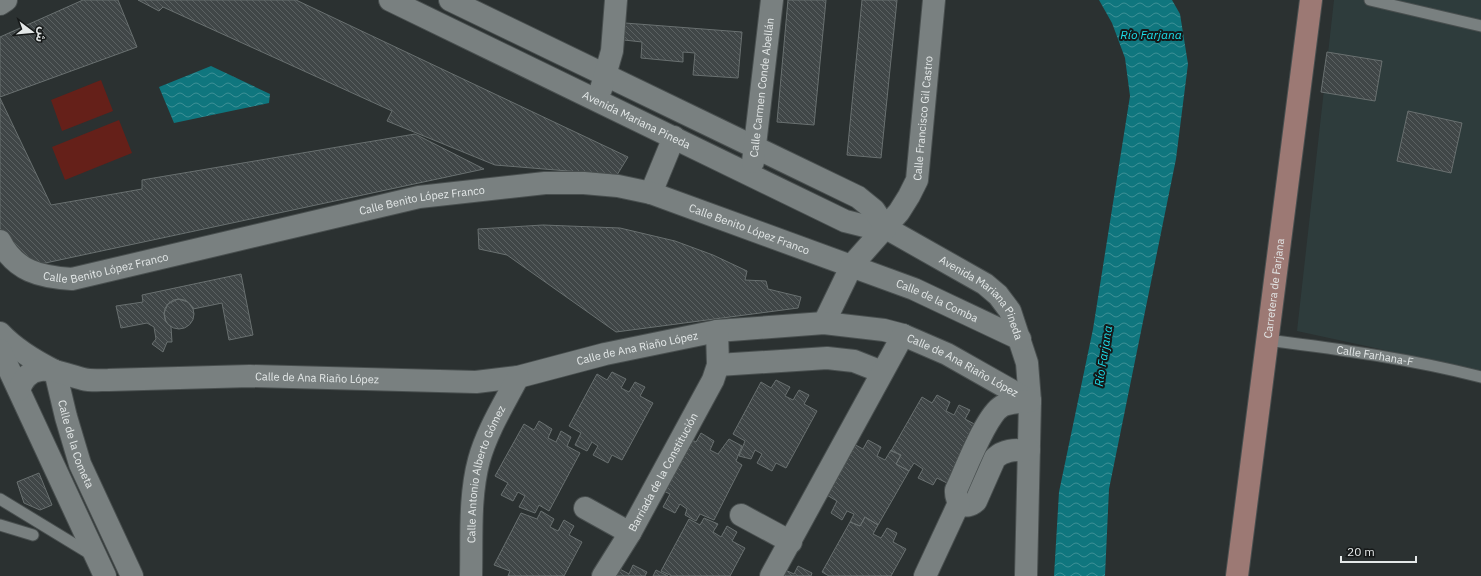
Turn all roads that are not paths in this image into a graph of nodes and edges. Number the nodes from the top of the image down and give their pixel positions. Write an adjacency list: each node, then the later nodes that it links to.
1 (6, 0): 9 (street)
2 (390, 0): 11 (street, Avenida Mariana Pineda)
3 (616, 0): 12 (street)
4 (772, 0): 15 (street, Calle Carmen Conde Abellán)
5 (934, 0): 18 (street, Calle Francisco Gil Castro)
6 (1310, 0): 26 (main road, Carretera de Farjana)
7 (1370, 0): 10 (lane)
8 (454, 1): 11 (street); 12 (street, Avenida Mariana Pineda)
9 (0, 4)
10 (1481, 26)
11 (450, 28): 13 (street, Avenida Mariana Pineda)
12 (606, 75): 13 (street); 15 (street, Avenida Mariana Pineda)
13 (598, 100): 14 (street, Avenida Mariana Pineda)
14 (674, 137): 16 (street, Avenida Mariana Pineda); 17 (street)
15 (756, 148): 16 (street, Calle Carmen Conde Abellán); 18 (street, Avenida Mariana Pineda)
16 (750, 176): 18 (street, Avenida Mariana Pineda)
17 (652, 194): 19 (street, Calle Benito López Franco); 20 (street, Calle Benito López Franco)
18 (886, 228): 20 (street, Calle Francisco Gil Castro); 25 (street, Avenida Mariana Pineda)
19 (0, 241)
20 (852, 265): 21 (street, Calle Francisco Gil Castro); 25 (street, Calle de la Comba)
21 (824, 324): 22 (street, Calle de Ana Riaño López); 24 (street, Calle de Ana Riaño López)
22 (716, 331): 28 (street, Barriada de la Constitución); 31 (street, Calle de Ana Riaño López)
23 (0, 333): 29 (street)
24 (903, 335): 30 (street); 34 (street, Calle de Ana Riaño López)
25 (1020, 339): 34 (street, Avenida Mariana Pineda)
26 (1267, 340): 32 (lane, Calle Farhana-F); 51 (main road, Carretera de Farjana)
27 (0, 350): 33 (street)
28 (718, 365): 30 (street); 41 (street, Barriada de la Constitución)
29 (55, 371): 31 (street, Calle de Ana Riaño López); 33 (street); 45 (street, Calle de la Cometa)
30 (882, 372): 43 (street)
31 (518, 377): 46 (street, Calle Antonio Alberto Gómez)
32 (1481, 377)
33 (19, 390): 44 (street)
34 (1030, 401): 35 (street, Calle de Ana Riaño López); 37 (street)
35 (1029, 450): 37 (street); 50 (street, Calle de Ana Riaño López)
36 (0, 499): 44 (lane)
37 (959, 503): 49 (street)
38 (585, 508): 41 (street)
39 (741, 515): 43 (street)
40 (0, 525): 42 (lane)
41 (630, 533): 47 (street, Barriada de la Constitución)
42 (33, 535)
43 (791, 542): 48 (street)
44 (101, 567)
45 (132, 576)
46 (472, 576)
47 (603, 576)
48 (771, 576)
49 (925, 576)
50 (1026, 576)
51 (1237, 576)

